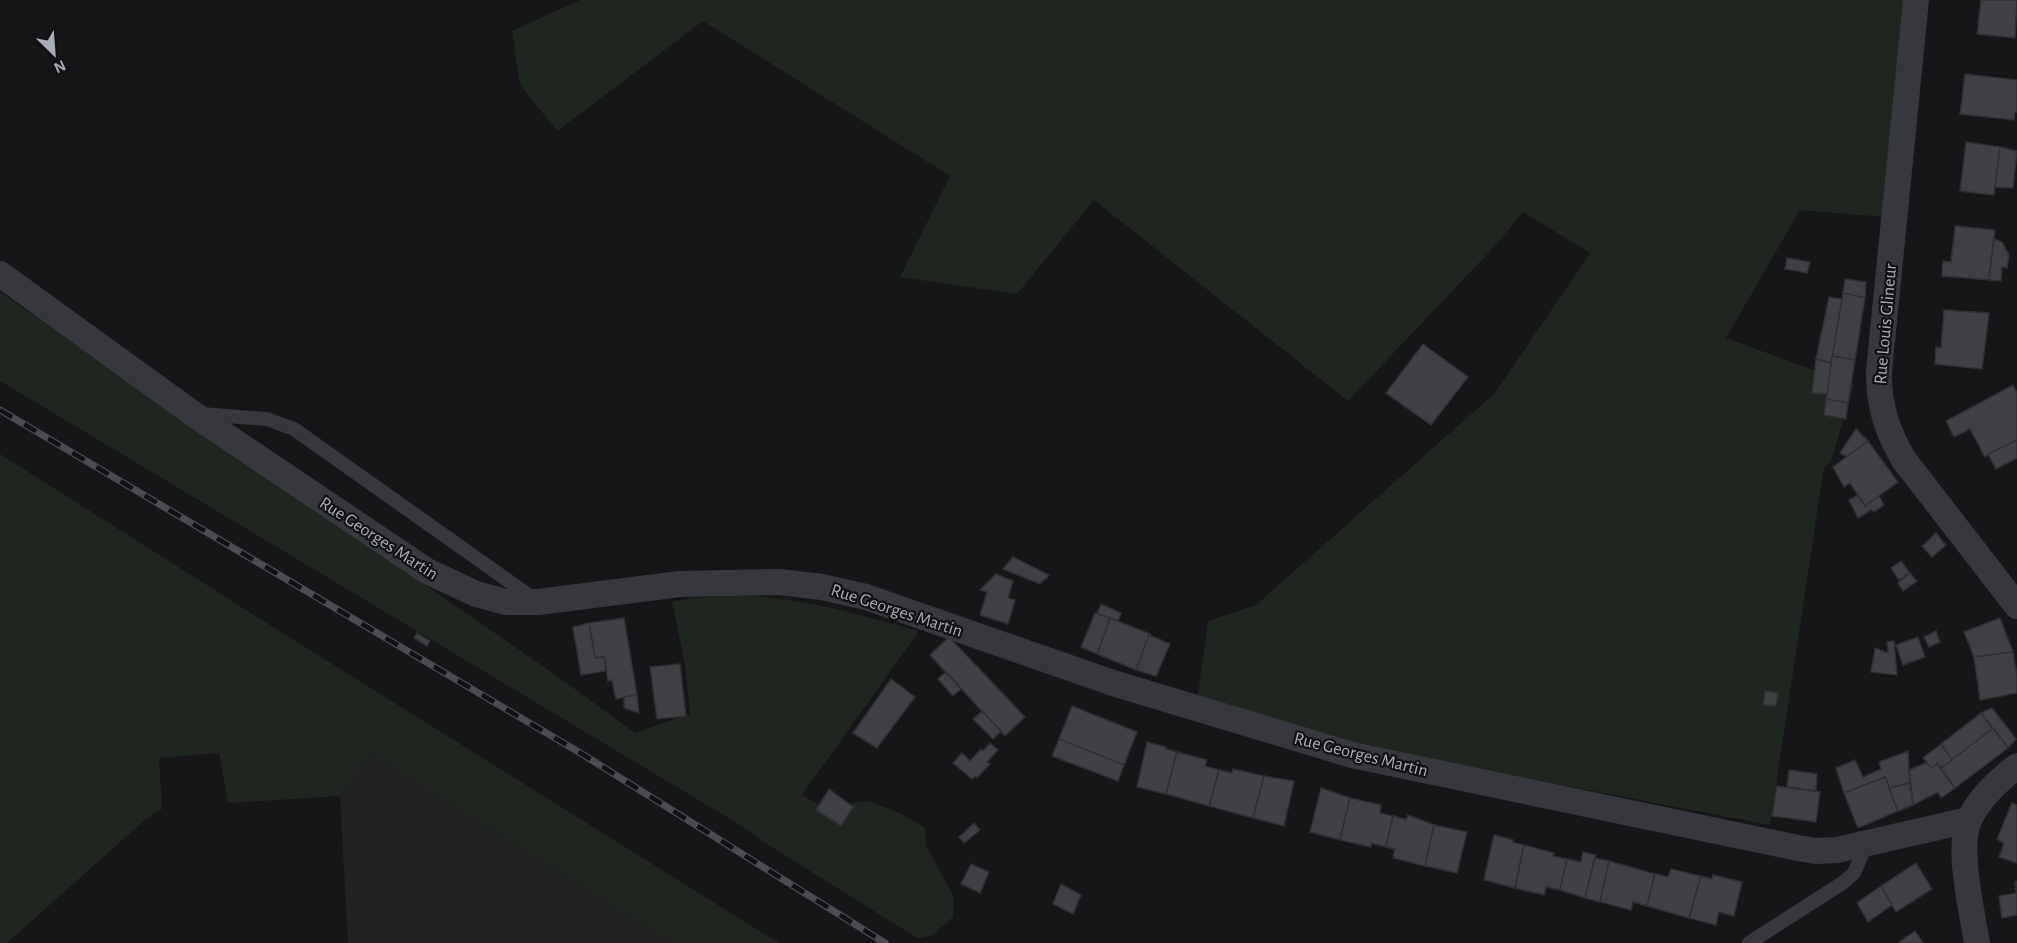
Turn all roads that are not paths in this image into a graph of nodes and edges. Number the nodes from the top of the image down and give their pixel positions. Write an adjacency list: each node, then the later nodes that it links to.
1 (1916, 0): 5 (street, Rue Louis Glineur)
2 (0, 274): 3 (street, Rue Georges Martin)
3 (192, 413): 4 (street, Rue Georges Martin); 4 (lane)
4 (538, 602): 8 (street, Rue Georges Martin)
5 (2017, 606)
6 (2017, 766): 7 (street)
7 (1969, 820): 8 (street, Rue Georges Martin); 10 (street)
8 (1866, 845): 9 (lane)
9 (1749, 943)
10 (1977, 943)

